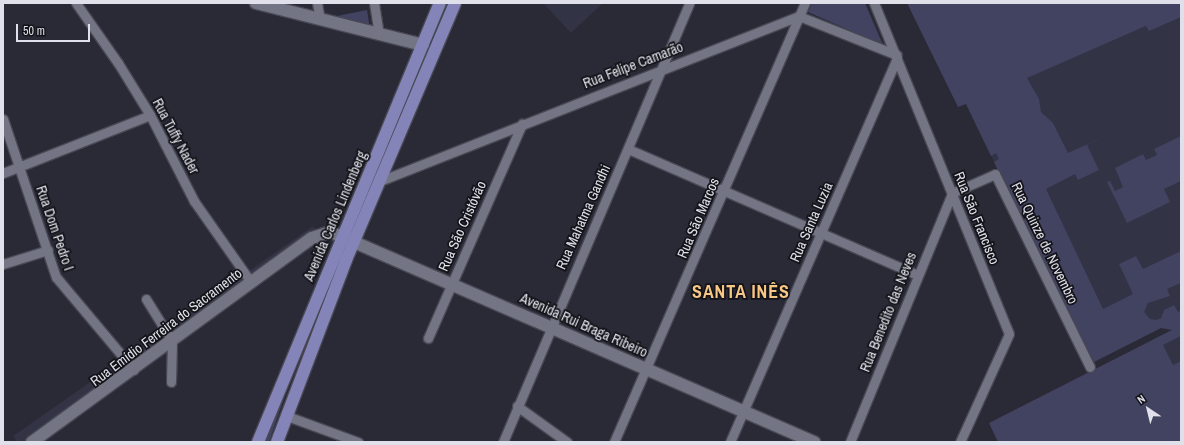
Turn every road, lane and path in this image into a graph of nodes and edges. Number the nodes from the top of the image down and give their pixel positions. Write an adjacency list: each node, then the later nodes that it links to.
1 (76, 3): 17 (street, Rua Tuffy Nader)
2 (317, 3): 11 (street)
3 (374, 3): 12 (street)
4 (440, 3): 13 (main road, Avenida Carlos Lindenberg)
5 (455, 3): 14 (main road, Avenida Carlos Lindenberg)
6 (689, 3): 16 (street, Rua Mahatma Gandhi)
7 (805, 3): 10 (street, Rua São Marcos)
8 (874, 3): 15 (street, Rua São Francisco)
9 (261, 4): 11 (street)
10 (799, 16): 15 (street); 16 (street, Rua Felipe Camarão); 24 (street, Rua São Marcos)
11 (320, 20): 12 (street)
12 (379, 35): 13 (street)
13 (423, 44): 14 (main road); 28 (main road, Avenida Carlos Lindenberg)
14 (437, 47): 23 (main road, Avenida Carlos Lindenberg)
15 (897, 56): 25 (street, Rua São Francisco); 26 (street, Rua Santa Luzia)
16 (661, 69): 19 (street, Rua Felipe Camarão); 20 (street, Rua Mahatma Gandhi)
17 (150, 115): 21 (street); 33 (street, Rua Tuffy Nader)
18 (3, 118): 21 (street, Rua Dom Pedro I)
19 (522, 124): 23 (street, Rua Felipe Camarão); 34 (street, Rua São Cristóvão)
20 (628, 149): 24 (street); 36 (street, Rua Mahatma Gandhi)
21 (20, 167): 22 (street); 30 (street, Rua Dom Pedro I)
22 (3, 173)
23 (380, 181): 29 (main road, Avenida Carlos Lindenberg)
24 (724, 191): 26 (street); 40 (street, Rua São Marcos)
25 (952, 192): 32 (street, Rua Benedito das Neves); 39 (street, Rua Quinze de Novembro); 56 (street, Rua São Francisco)
26 (821, 233): 32 (street); 44 (street, Rua Santa Luzia)
27 (317, 235): 28 (street, Avenida Rui Braga Ribeiro); 33 (street, Rua Emídio Ferreira do Sacramento)
28 (342, 235): 29 (street, Avenida Rui Braga Ribeiro); 47 (main road, Avenida Carlos Lindenberg)
29 (354, 240): 34 (street, Avenida Rui Braga Ribeiro); 45 (main road, Avenida Carlos Lindenberg)
30 (48, 250): 31 (street); 41 (street, Rua Dom Pedro I)
31 (3, 264)
32 (918, 275): 55 (street, Rua Benedito das Neves)
33 (251, 282): 38 (street, Rua Emídio Ferreira do Sacramento)
34 (452, 283): 36 (street, Avenida Rui Braga Ribeiro); 37 (street, Rua São Cristóvão)
35 (146, 299): 38 (street)
36 (550, 326): 40 (street, Avenida Rui Braga Ribeiro); 43 (street, Rua Mahatma Gandhi)
37 (428, 338)
38 (172, 341): 41 (street, Rua Emídio Ferreira do Sacramento); 42 (street)
39 (1090, 367)
40 (648, 369): 44 (street, Avenida Rui Braga Ribeiro); 52 (street, Rua São Marcos)
41 (134, 370): 46 (street, Rua Emídio Ferreira do Sacramento)
42 (171, 382)
43 (517, 406): 50 (street, Rua Mahatma Gandhi); 51 (street)
44 (743, 411): 53 (street, Rua Santa Luzia); 54 (street, Avenida Rui Braga Ribeiro)
45 (287, 416): 48 (main road, Avenida Carlos Lindenberg); 49 (street)
46 (32, 442)
47 (258, 442)
48 (277, 442)
49 (358, 442)
50 (503, 442)
51 (567, 442)
52 (614, 442)
53 (730, 442)
54 (814, 442)
55 (850, 442)
56 (960, 442)

